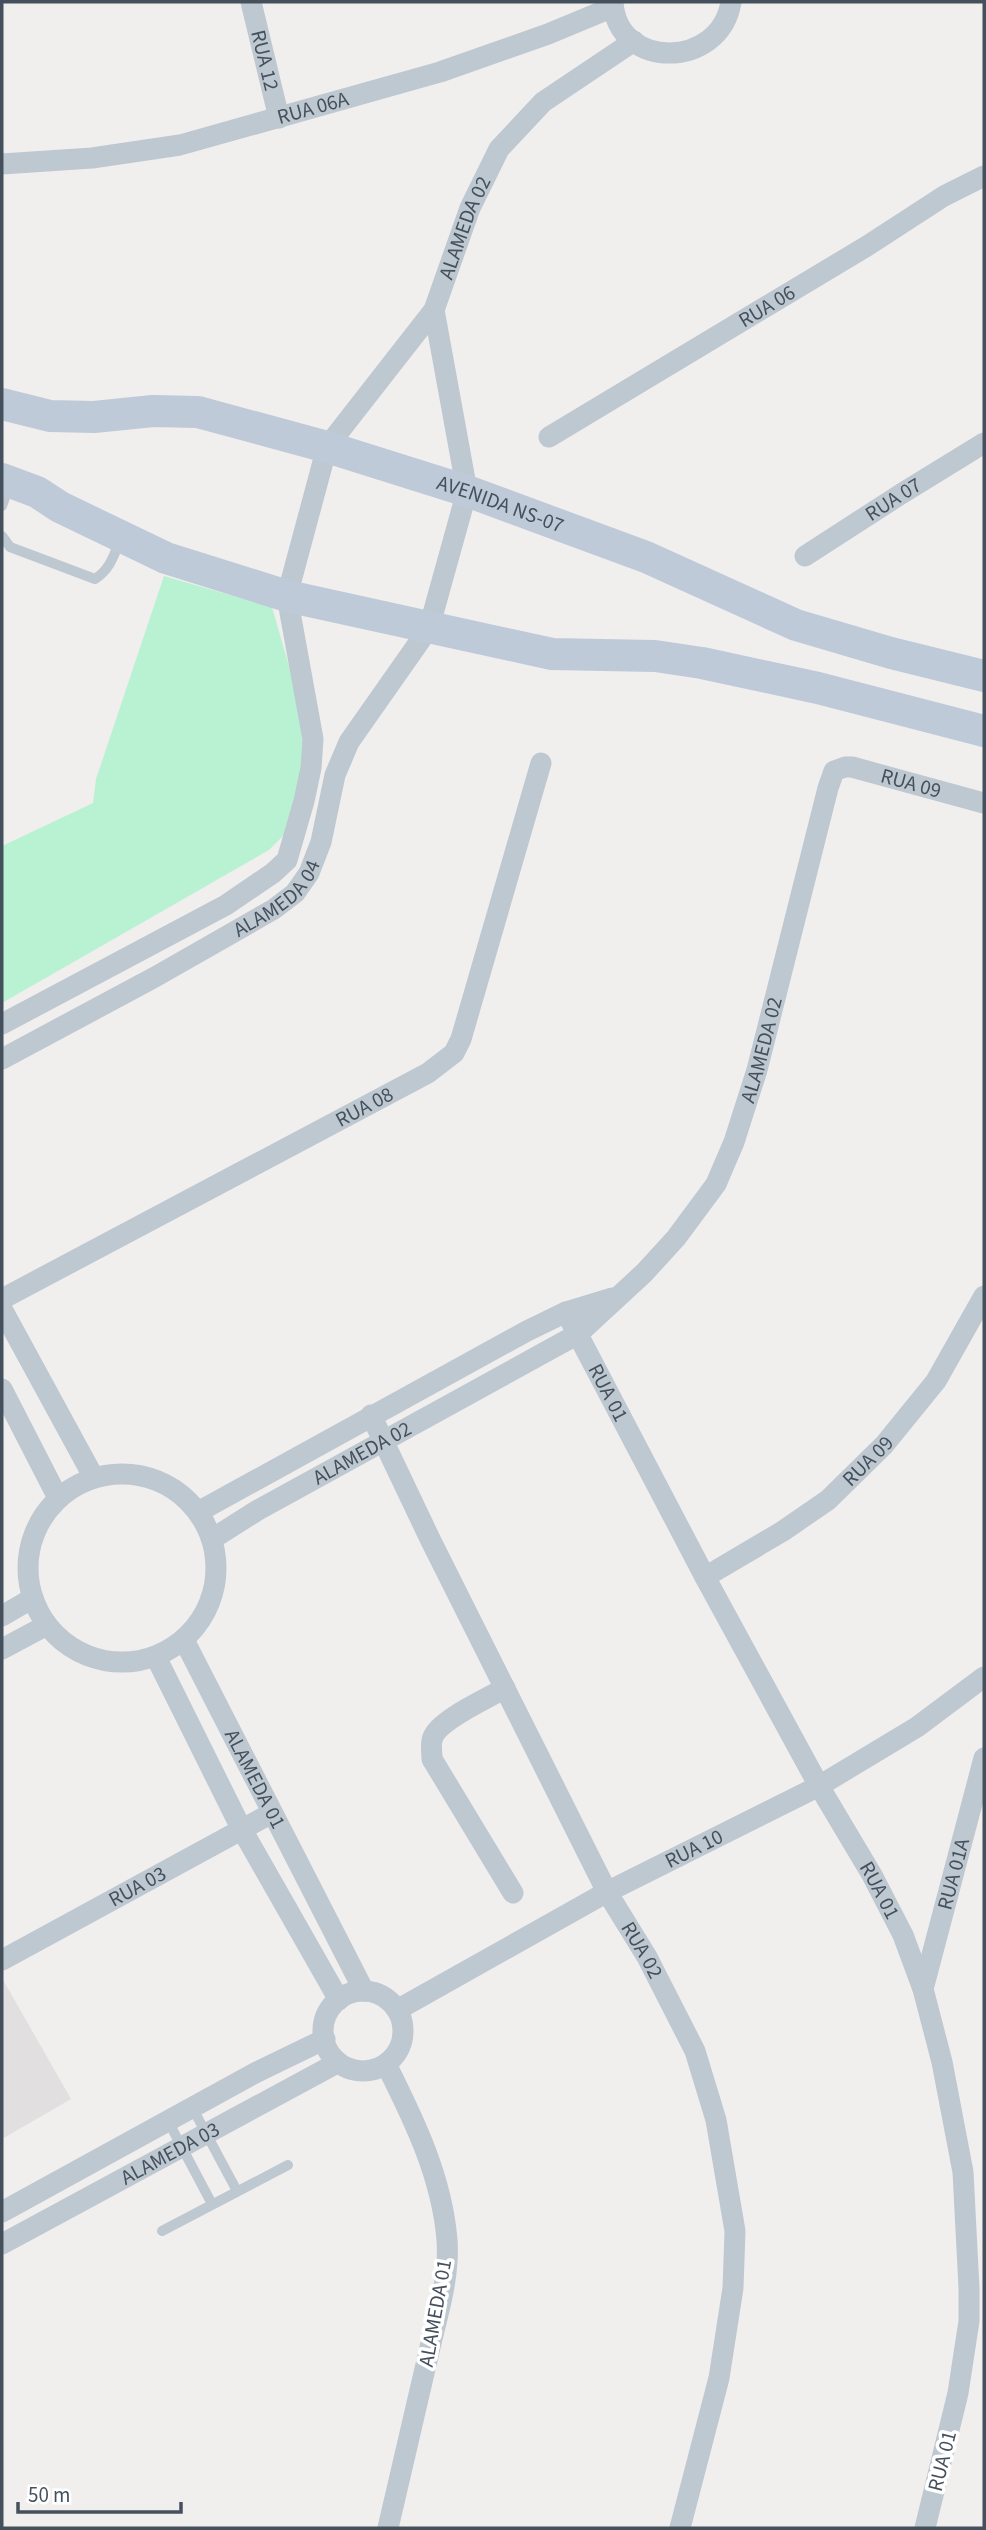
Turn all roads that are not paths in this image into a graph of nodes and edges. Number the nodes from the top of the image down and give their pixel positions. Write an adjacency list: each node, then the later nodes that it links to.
1 (250, 2): 5 (street, RUA 12)
2 (731, 2): 4 (street)
3 (613, 4): 4 (street); 5 (street, RUA 06A)
4 (634, 41): 8 (street, ALAMEDA 02)
5 (279, 118): 6 (street, RUA 06A)
6 (2, 164)
7 (984, 176): 10 (street, RUA 06)
8 (434, 310): 12 (street, ALAMEDA 02); 14 (street)
9 (2, 404): 12 (street, AVENIDA NS-07)
10 (549, 437)
11 (984, 443): 17 (street, RUA 07)
12 (327, 447): 14 (street, AVENIDA NS-07); 18 (street)
13 (5, 488): 16 (street)
14 (467, 491): 19 (street, ALAMEDA 04); 20 (street, AVENIDA NS-07)
15 (2, 536): 16 (lane)
16 (122, 537): 18 (street)
17 (804, 556)
18 (287, 596): 19 (street); 25 (street, ALAMEDA 04)
19 (429, 628): 21 (street); 27 (street, ALAMEDA 04)
20 (984, 676)
21 (984, 731)
22 (541, 764): 33 (street, RUA 08)
23 (839, 768): 24 (street, RUA 09); 32 (street, ALAMEDA 02)
24 (984, 803)
25 (56, 995): 26 (street, ALAMEDA 04); 27 (street)
26 (27, 1010): 28 (street, ALAMEDA 04); 29 (street)
27 (72, 1020): 29 (street, ALAMEDA 04)
28 (2, 1024)
29 (41, 1037): 30 (street, ALAMEDA 04)
30 (2, 1059)
31 (984, 1296): 44 (street, RUA 09)
32 (617, 1297): 35 (street, ALAMEDA 02); 36 (street, ALAMEDA 02)
33 (2, 1298)
34 (2, 1308): 40 (street)
35 (566, 1312): 36 (street, RUA 01); 38 (street, ALAMEDA 02)
36 (578, 1334): 39 (street, ALAMEDA 02); 44 (street, RUA 01)
37 (2, 1389): 41 (street)
38 (371, 1415): 39 (street, RUA 02); 42 (street, ALAMEDA 02)
39 (384, 1442): 43 (street, ALAMEDA 02); 52 (street, RUA 02)
40 (93, 1476): 41 (street); 42 (street)
41 (58, 1498): 45 (street)
42 (198, 1511): 43 (street)
43 (212, 1539): 48 (street)
44 (705, 1577): 54 (street, RUA 01)
45 (33, 1598): 46 (street); 47 (street)
46 (2, 1616)
47 (47, 1625): 49 (street); 50 (street)
48 (184, 1640): 50 (street); 55 (street, ALAMEDA 01)
49 (2, 1649)
50 (156, 1657): 56 (street, ALAMEDA 01)
51 (984, 1677): 54 (street, RUA 10)
52 (505, 1688): 57 (street, RUA 02); 58 (street)
53 (984, 1758): 60 (street, RUA 01A)
54 (819, 1786): 57 (street, RUA 10); 60 (street, RUA 01)
55 (272, 1813): 56 (street, RUA 03); 61 (street, ALAMEDA 01)
56 (241, 1828): 59 (street, RUA 03); 62 (street, ALAMEDA 01)
57 (607, 1892): 63 (street, RUA 10); 78 (street, RUA 02)
58 (513, 1893)
59 (2, 1960)
60 (923, 1989): 79 (street, RUA 01)
61 (364, 1991): 62 (street); 63 (street)
62 (339, 2000): 64 (street)
63 (397, 2010): 66 (street)
64 (325, 2039): 65 (street); 67 (street, ALAMEDA 03)
65 (337, 2063): 66 (street); 69 (street, ALAMEDA 03)
66 (386, 2064): 77 (street, ALAMEDA 01)
67 (192, 2107): 68 (street, ALAMEDA 03); 69 (lane)
68 (168, 2121): 70 (lane); 74 (street, ALAMEDA 03)
69 (205, 2133): 70 (street, ALAMEDA 03); 72 (lane)
70 (181, 2147): 73 (lane); 76 (street, ALAMEDA 03)
71 (288, 2165): 72 (lane)
72 (237, 2192): 73 (lane)
73 (212, 2204): 75 (lane)
74 (2, 2212)
75 (162, 2231)
76 (2, 2244)
77 (388, 2528)
78 (680, 2528)
79 (925, 2528)

